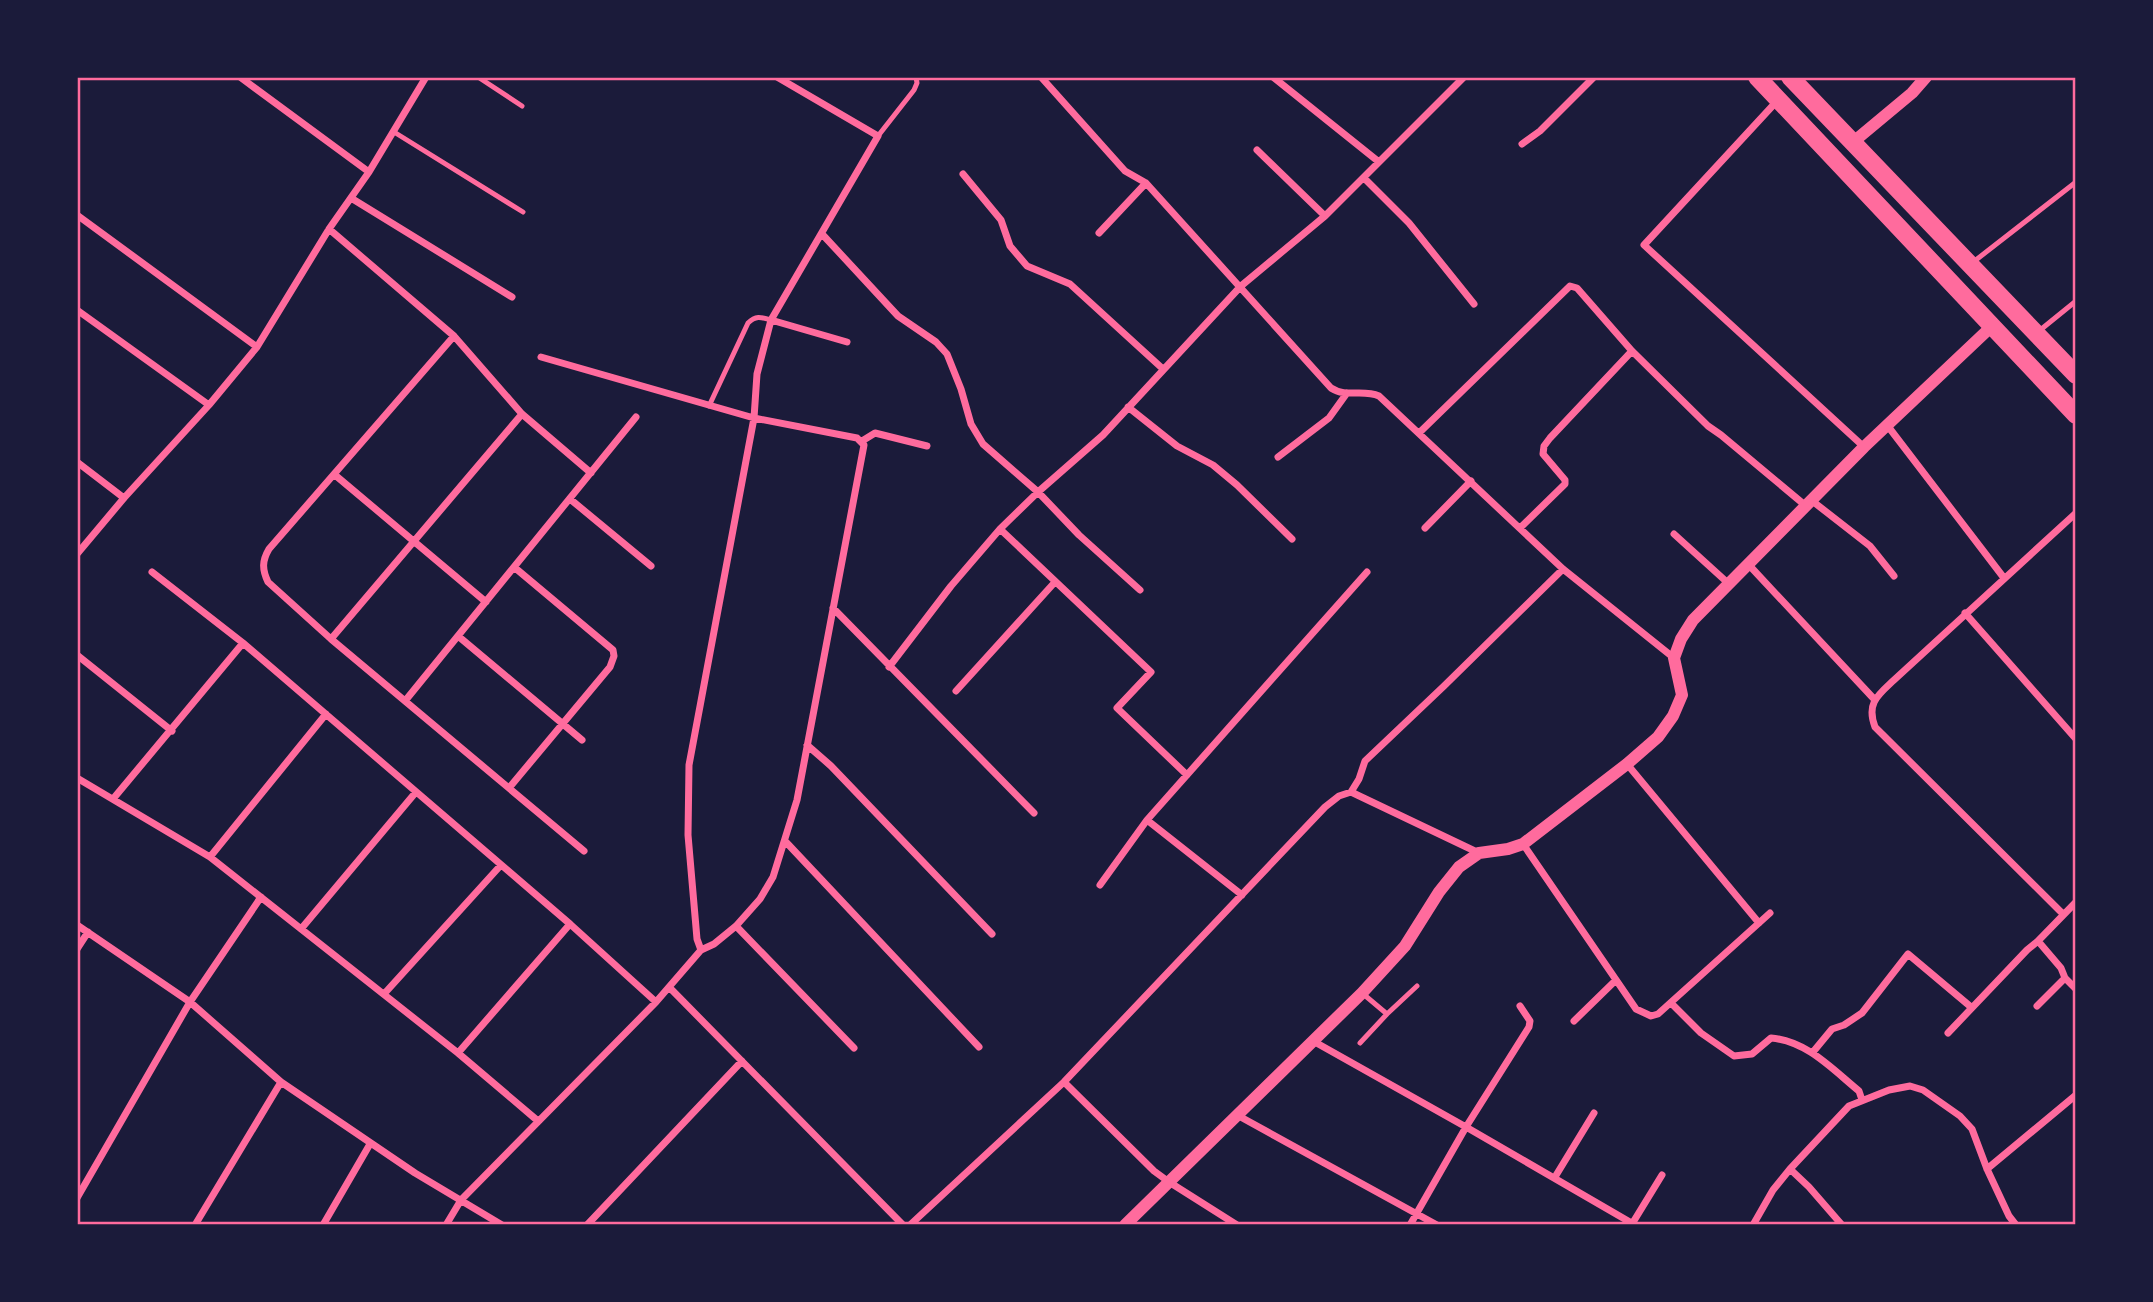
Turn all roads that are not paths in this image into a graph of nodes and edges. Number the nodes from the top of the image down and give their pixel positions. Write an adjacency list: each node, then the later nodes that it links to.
1 (240, 77): 21 (street)
2 (426, 77): 15 (street)
3 (478, 77): 14 (lane)
4 (777, 77): 16 (street)
5 (916, 77): 16 (lane)
6 (1041, 77): 25 (street)
7 (1273, 77): 20 (street)
8 (1464, 77): 20 (street)
9 (1594, 77): 18 (street)
10 (1757, 77): 13 (main road)
11 (1790, 77): 17 (main road)
12 (1926, 77): 17 (street)
13 (1778, 100): 40 (main road); 61 (street)
14 (522, 106)
15 (394, 132): 21 (street); 27 (lane)
16 (878, 136): 32 (street)
17 (1852, 143): 33 (main road)
18 (1522, 144)
19 (1257, 150): 29 (street)
20 (1379, 162): 23 (street)
21 (369, 172): 26 (street)
22 (963, 174): 47 (street)
23 (1364, 178): 29 (street); 37 (street)
24 (2076, 182): 33 (lane)
25 (1146, 183): 31 (street); 34 (street)
26 (351, 198): 30 (street); 35 (street)
27 (523, 212)
28 (77, 215): 44 (street)
29 (1325, 216): 34 (street)
30 (329, 229): 42 (street); 44 (street)
31 (1099, 233)
32 (822, 234): 39 (street); 67 (street)
33 (1969, 265): 41 (main road)
34 (1241, 286): 47 (street); 49 (street)
35 (512, 297)
36 (2076, 301): 41 (lane)
37 (1474, 304)
38 (77, 310): 50 (street)
39 (771, 320): 43 (street); 51 (lane); 56 (street)
40 (1991, 327): 54 (main road); 57 (street)
41 (2036, 333): 48 (main road)
42 (454, 336): 53 (street); 65 (street)
43 (848, 342)
44 (257, 347): 50 (street)
45 (1632, 351): 58 (street); 70 (street); 73 (street)
46 (541, 358): 51 (street)
47 (1163, 369): 52 (street)
48 (2076, 375)
49 (1347, 393): 58 (street); 62 (street)
50 (209, 405): 68 (street)
51 (709, 406): 56 (street)
52 (1128, 407): 67 (street); 76 (street)
53 (522, 414): 64 (street); 77 (street)
54 (2076, 415)
55 (636, 417): 64 (street)
56 (754, 418): 59 (street); 138 (street)
57 (1887, 425): 61 (street); 86 (street)
58 (1419, 433): 66 (street)
59 (862, 441): 60 (street); 91 (street)
60 (927, 446)
61 (1864, 447): 70 (street)
62 (1278, 457)
63 (77, 461): 68 (street)
64 (591, 473): 69 (street)
65 (335, 475): 77 (street); 94 (street)
66 (1471, 481): 72 (street); 73 (street)
67 (1038, 492): 74 (street); 89 (street)
68 (124, 498): 78 (street)
69 (570, 499): 80 (street); 81 (street)
70 (1808, 503): 79 (street); 85 (street)
71 (2076, 513): 86 (street)
72 (1425, 528)
73 (1520, 528): 82 (street)
74 (1000, 529): 87 (street); 98 (street)
75 (1674, 534): 88 (street)
76 (1292, 539)
77 (414, 542): 90 (street); 94 (street)
78 (77, 554)
79 (1748, 564): 88 (street); 100 (street)
80 (651, 566)
81 (514, 567): 90 (street); 103 (street)
82 (1563, 569): 97 (street); 113 (street)
83 (152, 572): 95 (street)
84 (1367, 572): 109 (street)
85 (1894, 576)
86 (2004, 578): 92 (street)
87 (1055, 582): 99 (street); 109 (street)
88 (1729, 584): 97 (street)
89 (1140, 590)
90 (486, 602): 93 (street)
91 (833, 608): 98 (street); 107 (street)
92 (1965, 613): 100 (street); 105 (street)
93 (458, 636): 101 (street); 103 (street)
94 (331, 639): 101 (street)
95 (243, 643): 102 (street); 104 (street)
96 (77, 656): 104 (street)
97 (1674, 658): 108 (street)
98 (889, 667): 115 (street)
99 (956, 691)
100 (1875, 700): 128 (street)
101 (405, 701): 111 (street)
102 (326, 714): 112 (street); 121 (street)
103 (564, 723): 106 (street); 111 (street)
104 (172, 731): 114 (street)
105 (2076, 739)
106 (582, 740)
107 (807, 744): 117 (street); 135 (street)
108 (1627, 764): 118 (street); 129 (street)
109 (1187, 775): 116 (street)
110 (77, 778): 114 (street)
111 (509, 788): 119 (street)
112 (416, 792): 122 (street); 133 (street)
113 (1351, 792): 120 (street); 124 (street)
114 (113, 799): 121 (street)
115 (1034, 813)
116 (1147, 820): 123 (street); 124 (street)
117 (785, 841): 132 (street); 157 (street)
118 (1523, 844): 120 (street); 140 (street)
119 (584, 851)
120 (1479, 853): 144 (street)
121 (211, 857): 125 (street)
122 (501, 865): 130 (street); 145 (street)
123 (1100, 885)
124 (1242, 895): 163 (street)
125 (261, 897): 133 (street); 146 (street)
126 (2076, 902): 128 (street)
127 (1770, 913): 129 (street)
128 (2063, 915): 136 (street)
129 (1759, 923): 148 (street)
130 (570, 924): 147 (street); 160 (street)
131 (77, 925): 134 (street)
132 (736, 926): 138 (street); 158 (street)
133 (302, 929): 145 (street)
134 (88, 932): 137 (street); 146 (street)
135 (992, 934)
136 (2038, 941): 139 (street); 151 (street)
137 (77, 949)
138 (701, 950): 142 (street)
139 (2065, 978): 143 (street); 150 (street)
140 (1616, 980): 148 (street); 153 (street)
141 (1417, 986): 152 (lane)
142 (669, 987): 147 (street); 161 (street)
143 (2076, 989)
144 (1362, 993): 152 (lane); 155 (street)
145 (383, 994): 160 (street)
146 (190, 1002): 162 (street); 176 (street)
147 (656, 1002): 168 (street)
148 (1671, 1003): 159 (street)
149 (1520, 1006): 169 (street)
150 (2037, 1006)
151 (1971, 1007): 154 (street); 159 (street)
152 (1387, 1014): 156 (lane)
153 (1574, 1021)
154 (1948, 1033)
155 (1313, 1041): 167 (street); 169 (street)
156 (1360, 1043)
157 (979, 1047)
158 (854, 1048)
159 (1813, 1052): 165 (street)
160 (458, 1053): 168 (street)
161 (742, 1061): 184 (street); 185 (street)
162 (281, 1082): 170 (street); 180 (street)
163 (1064, 1082): 175 (street); 186 (street)
164 (2076, 1095): 172 (street)
165 (1862, 1100): 171 (street); 172 (street)
166 (1594, 1113): 174 (street)
167 (1237, 1115): 175 (street); 178 (street)
168 (538, 1121): 177 (street)
169 (1466, 1126): 174 (street); 178 (street)
170 (370, 1144): 177 (street); 181 (street)
171 (1790, 1169): 191 (street); 192 (street)
172 (1987, 1169): 193 (street)
173 (1662, 1175): 179 (street)
174 (1555, 1177): 179 (street)
175 (1169, 1182): 187 (street); 188 (street)
176 (77, 1198)
177 (461, 1200): 182 (street); 183 (street)
178 (1417, 1213): 189 (street); 190 (street)
179 (1634, 1224)
180 (195, 1225)
181 (323, 1225)
182 (446, 1225)
183 (502, 1225)
184 (587, 1225)
185 (903, 1225)
186 (910, 1225)
187 (1125, 1225)
188 (1237, 1225)
189 (1410, 1225)
190 (1437, 1225)
191 (1753, 1225)
192 (1842, 1225)
193 (2016, 1225)

